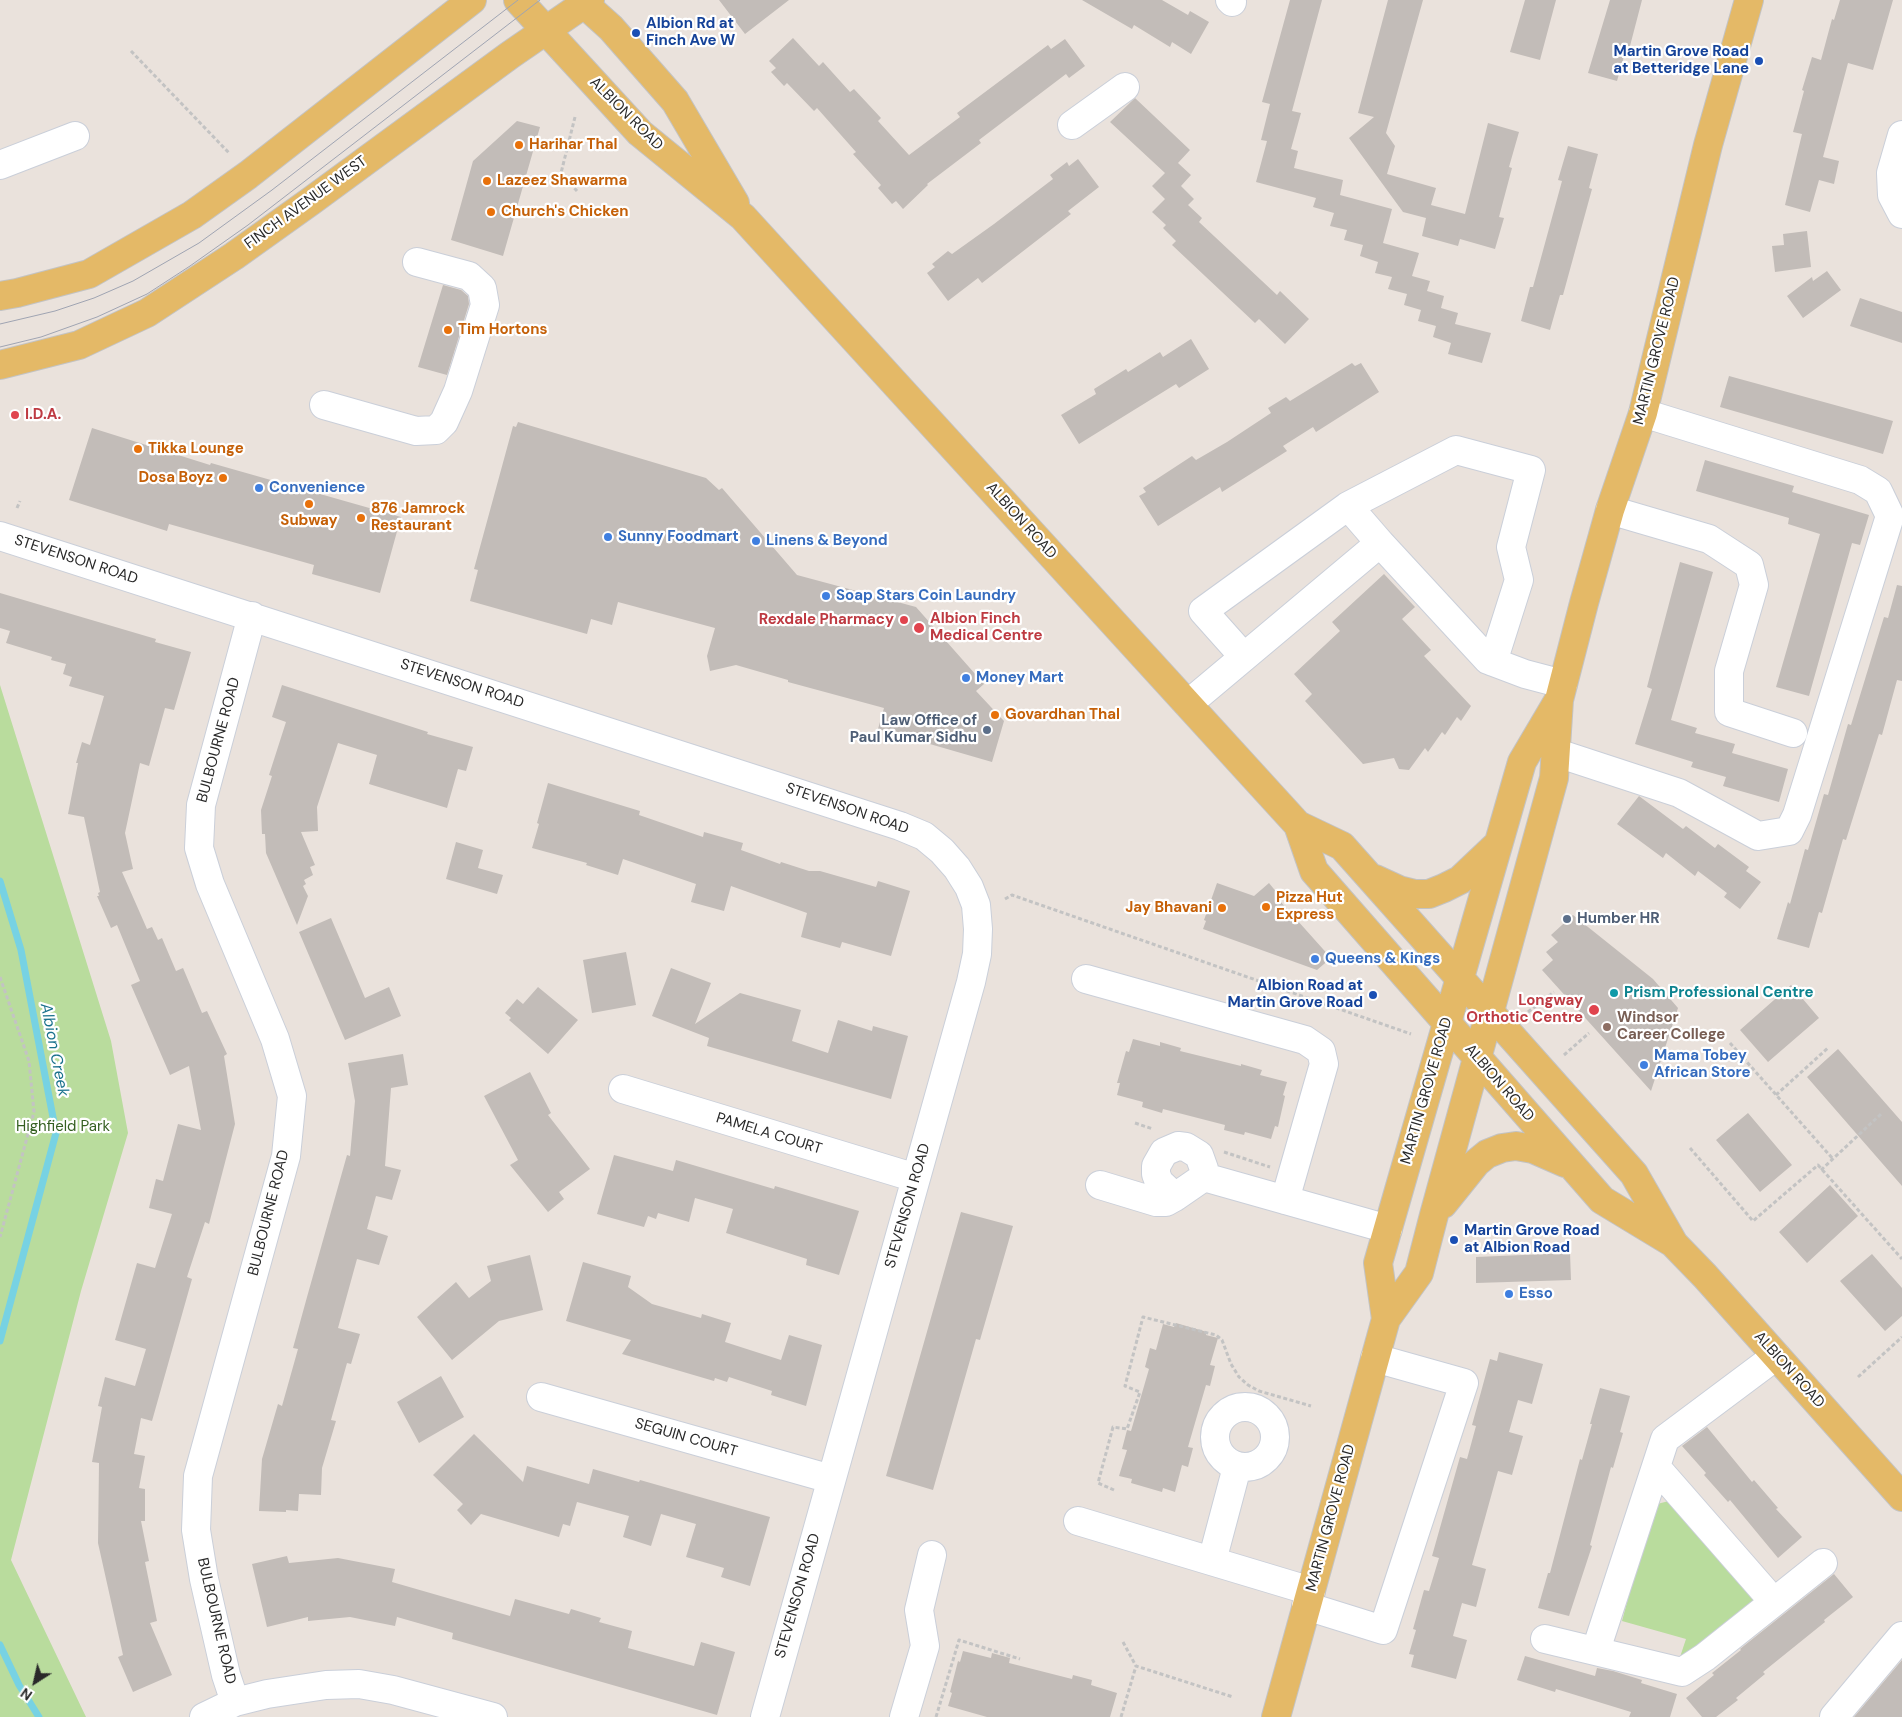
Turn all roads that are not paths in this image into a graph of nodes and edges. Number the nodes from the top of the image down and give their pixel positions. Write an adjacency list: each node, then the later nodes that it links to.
1 (472, 0): 14 (main road)
2 (518, 0): 5 (main road, ALBION ROAD)
3 (1749, 0): 17 (main road, MARTIN GROVE ROAD)
4 (585, 2): 5 (main road, FINCH AVENUE WEST); 12 (main road, ALBION ROAD)
5 (546, 31): 12 (main road, ALBION ROAD); 15 (main road, FINCH AVENUE WEST)
6 (1125, 87): 7 (street)
7 (1072, 125)
8 (1902, 135): 11 (street)
9 (75, 136): 10 (street)
10 (0, 165)
11 (1902, 214)
12 (744, 217): 26 (main road, ALBION ROAD)
13 (417, 262): 16 (street)
14 (0, 296)
15 (0, 365)
16 (324, 405)
17 (1642, 413): 19 (main road, MARTIN GROVE ROAD); 28 (street)
18 (1348, 506): 21 (street); 23 (street); 24 (street)
19 (1610, 510): 25 (main road, MARTIN GROVE ROAD); 27 (street)
20 (0, 536): 22 (street, STEVENSON ROAD)
21 (1380, 543): 23 (street); 24 (street)
22 (252, 616): 40 (street, STEVENSON ROAD); 64 (street, BULBOURNE ROAD)
23 (1244, 657): 26 (street)
24 (1493, 662): 25 (street)
25 (1561, 692): 28 (main road, MARTIN GROVE ROAD); 30 (main road, MARTIN GROVE ROAD)
26 (1188, 704): 29 (main road, ALBION ROAD)
27 (1794, 734)
28 (1557, 753): 34 (main road, MARTIN GROVE ROAD)
29 (1298, 825): 31 (main road, ALBION ROAD); 35 (main road, ALBION ROAD)
30 (1498, 844): 31 (main road); 32 (main road, MARTIN GROVE ROAD)
31 (1366, 872): 32 (main road, ALBION ROAD)
32 (1460, 978): 34 (main road, ALBION ROAD); 35 (main road, MARTIN GROVE ROAD)
33 (1086, 980): 42 (street)
34 (1490, 1012): 36 (main road, MARTIN GROVE ROAD); 46 (main road, ALBION ROAD)
35 (1447, 1024): 36 (main road, ALBION ROAD); 45 (main road, MARTIN GROVE ROAD)
36 (1478, 1058): 38 (main road, ALBION ROAD); 44 (main road, MARTIN GROVE ROAD)
37 (623, 1089): 40 (street, PAMELA COURT)
38 (1572, 1166): 44 (main road); 46 (main road, ALBION ROAD)
39 (1204, 1177): 42 (street); 43 (street); 43 (street)
40 (916, 1178): 53 (street, STEVENSON ROAD)
41 (1100, 1185): 43 (street)
42 (1289, 1188): 45 (street)
43 (1175, 1197)
44 (1434, 1215): 47 (main road, MARTIN GROVE ROAD)
45 (1388, 1229): 47 (main road, MARTIN GROVE ROAD)
46 (1674, 1244): 48 (main road, ALBION ROAD)
47 (1386, 1319): 49 (main road, MARTIN GROVE ROAD)
48 (1776, 1356): 52 (street); 54 (main road, ALBION ROAD)
49 (1375, 1358): 59 (main road, MARTIN GROVE ROAD); 59 (street)
50 (541, 1397): 53 (street, SEGUIN COURT)
51 (1237, 1467): 57 (street)
52 (1656, 1467): 60 (street); 63 (street)
53 (831, 1479): 68 (street, STEVENSON ROAD)
54 (1902, 1497)
55 (1078, 1521): 57 (street)
56 (932, 1555): 69 (street)
57 (1212, 1561): 59 (street)
58 (1823, 1563): 60 (street)
59 (1309, 1599): 70 (main road, MARTIN GROVE ROAD)
60 (1774, 1602): 63 (street)
61 (1902, 1636): 71 (street)
62 (1545, 1639): 63 (street)
63 (1596, 1650)
64 (236, 1702): 65 (street); 66 (street)
65 (456, 1712): 67 (street)
66 (204, 1717)
67 (493, 1717)
68 (765, 1717)
69 (904, 1717)
70 (1276, 1717)
71 (1834, 1717)

